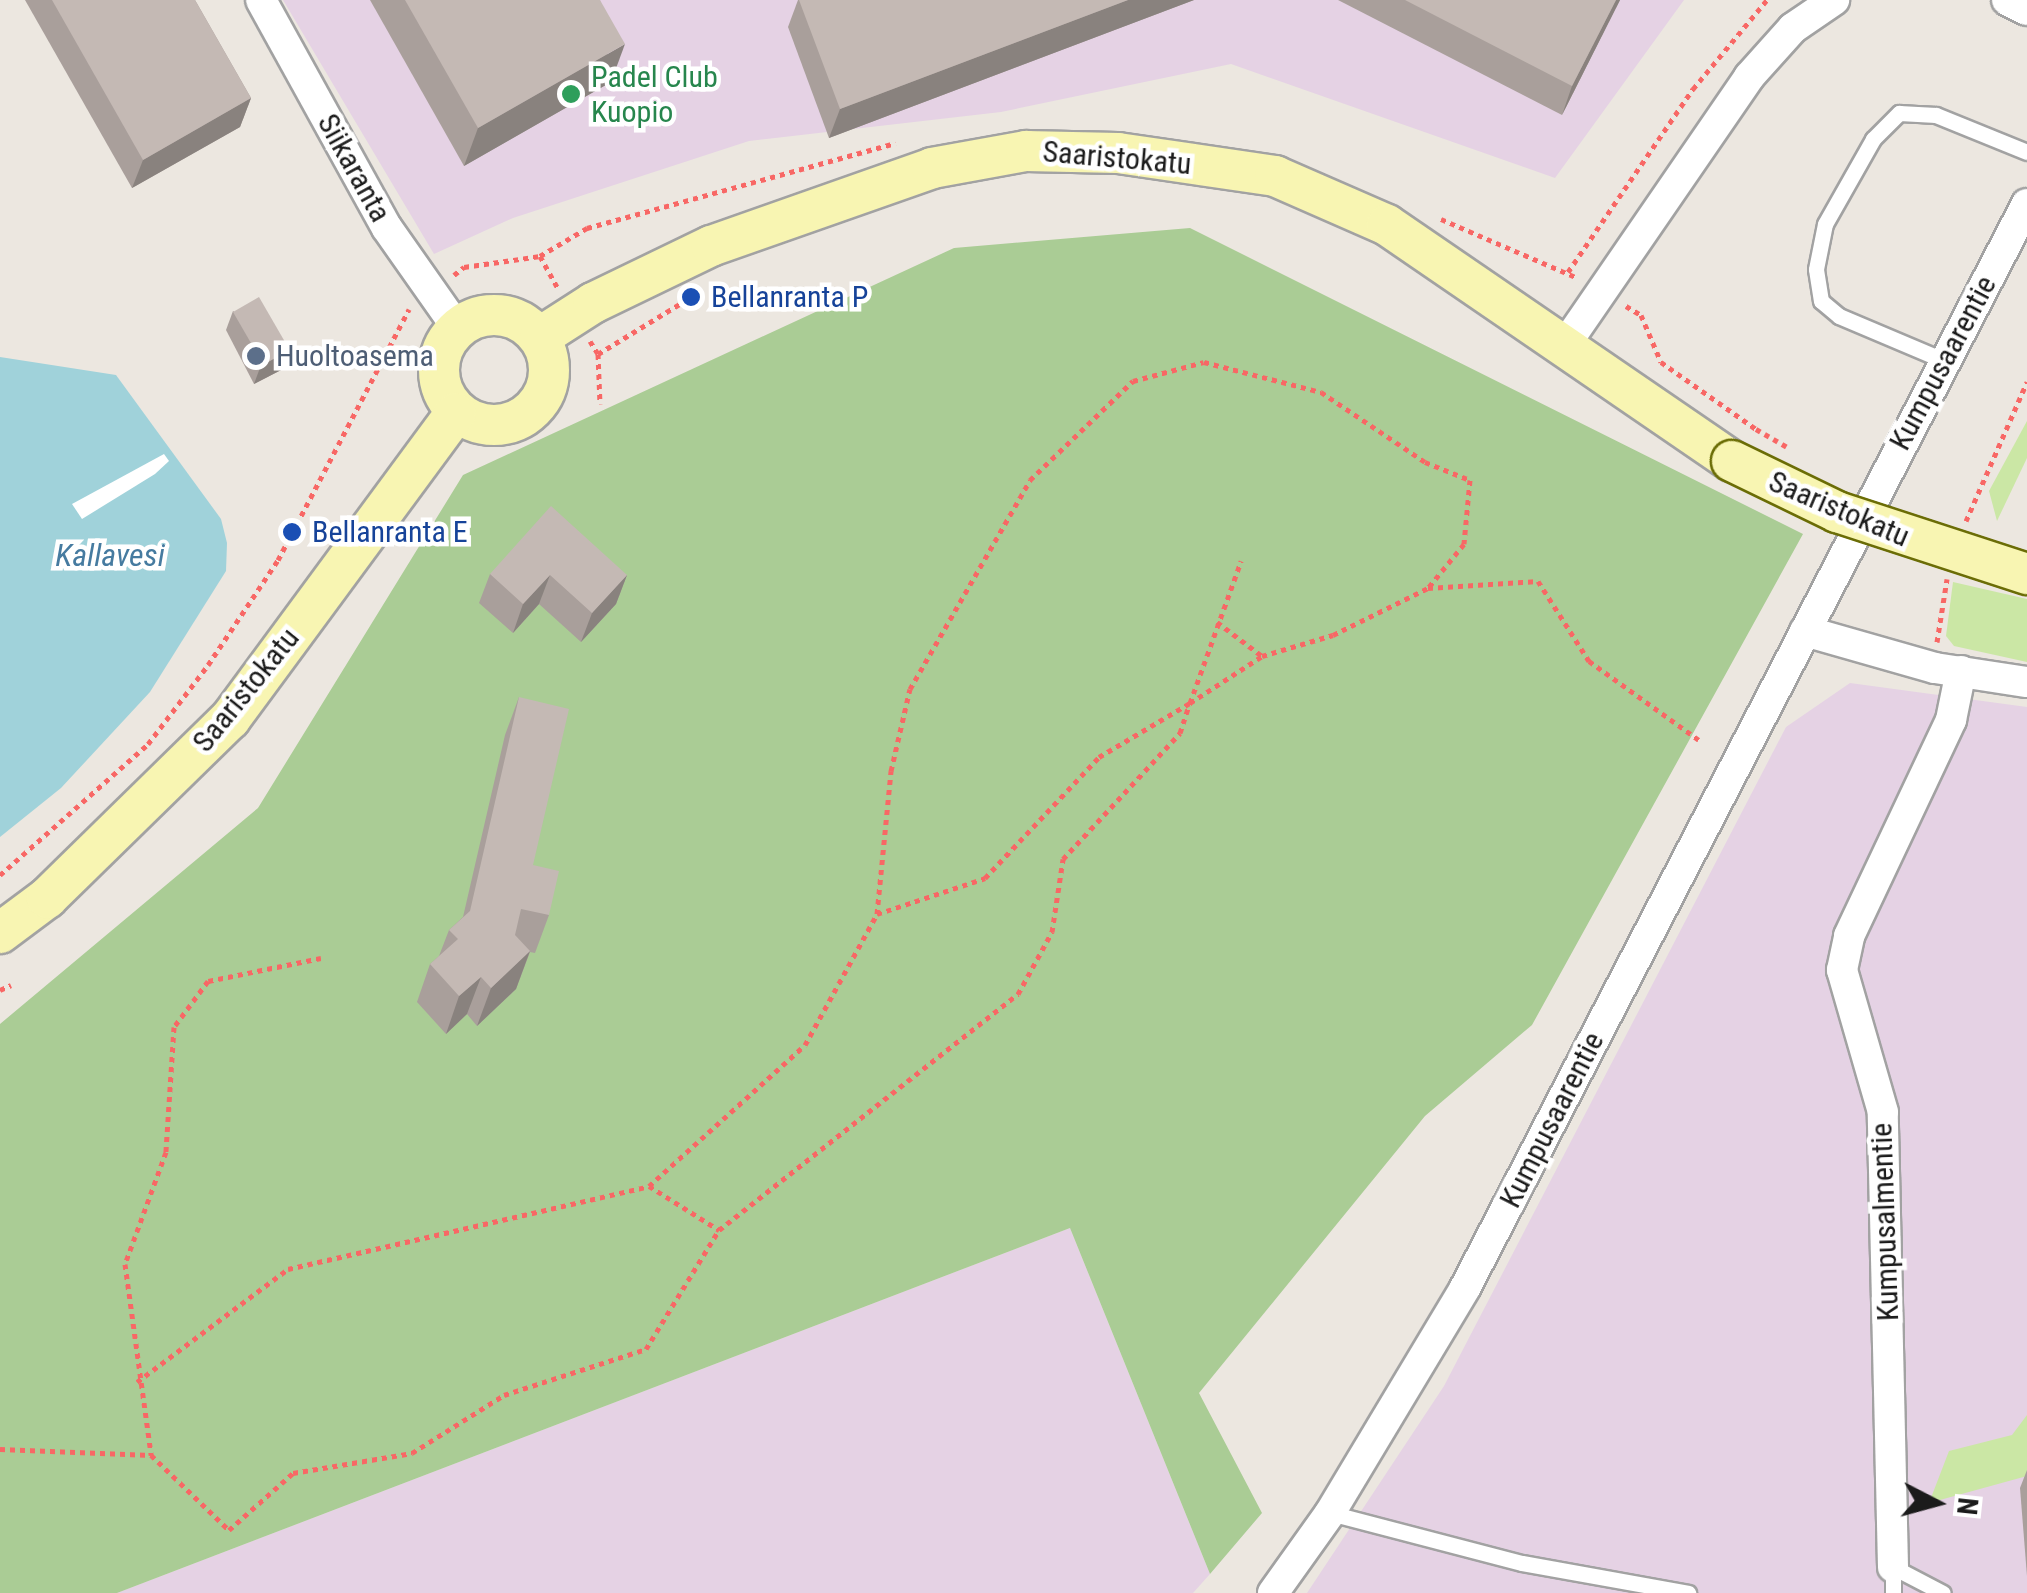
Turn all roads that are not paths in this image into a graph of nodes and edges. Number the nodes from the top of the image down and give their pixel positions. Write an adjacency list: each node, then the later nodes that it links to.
1 (261, 0): 7 (street, Siikaranta)
2 (1834, 0): 9 (street)
3 (2008, 0): 4 (street)
4 (2027, 10)
5 (2027, 152): 10 (lane)
6 (2027, 204): 10 (street, Kumpusaarentie)
7 (458, 328): 8 (main road); 11 (main road)
8 (540, 337): 9 (main road, Saaristokatu); 11 (main road)
9 (1563, 348): 12 (main road, Saaristokatu, bridge)
10 (1944, 360): 13 (street, Kumpusaarentie)
11 (456, 413): 16 (main road, Saaristokatu)
12 (2027, 574)
13 (1805, 631): 14 (street); 17 (street, Kumpusaarentie)
14 (1961, 672): 15 (street); 18 (street, Kumpusalmentie)
15 (2027, 682)
16 (0, 933)
17 (1330, 1513): 19 (street, Kumpusaarentie); 20 (lane)
18 (1893, 1580): 21 (lane, Kumpusalmentie)
19 (1273, 1593)
20 (1688, 1593)
21 (1943, 1593)

